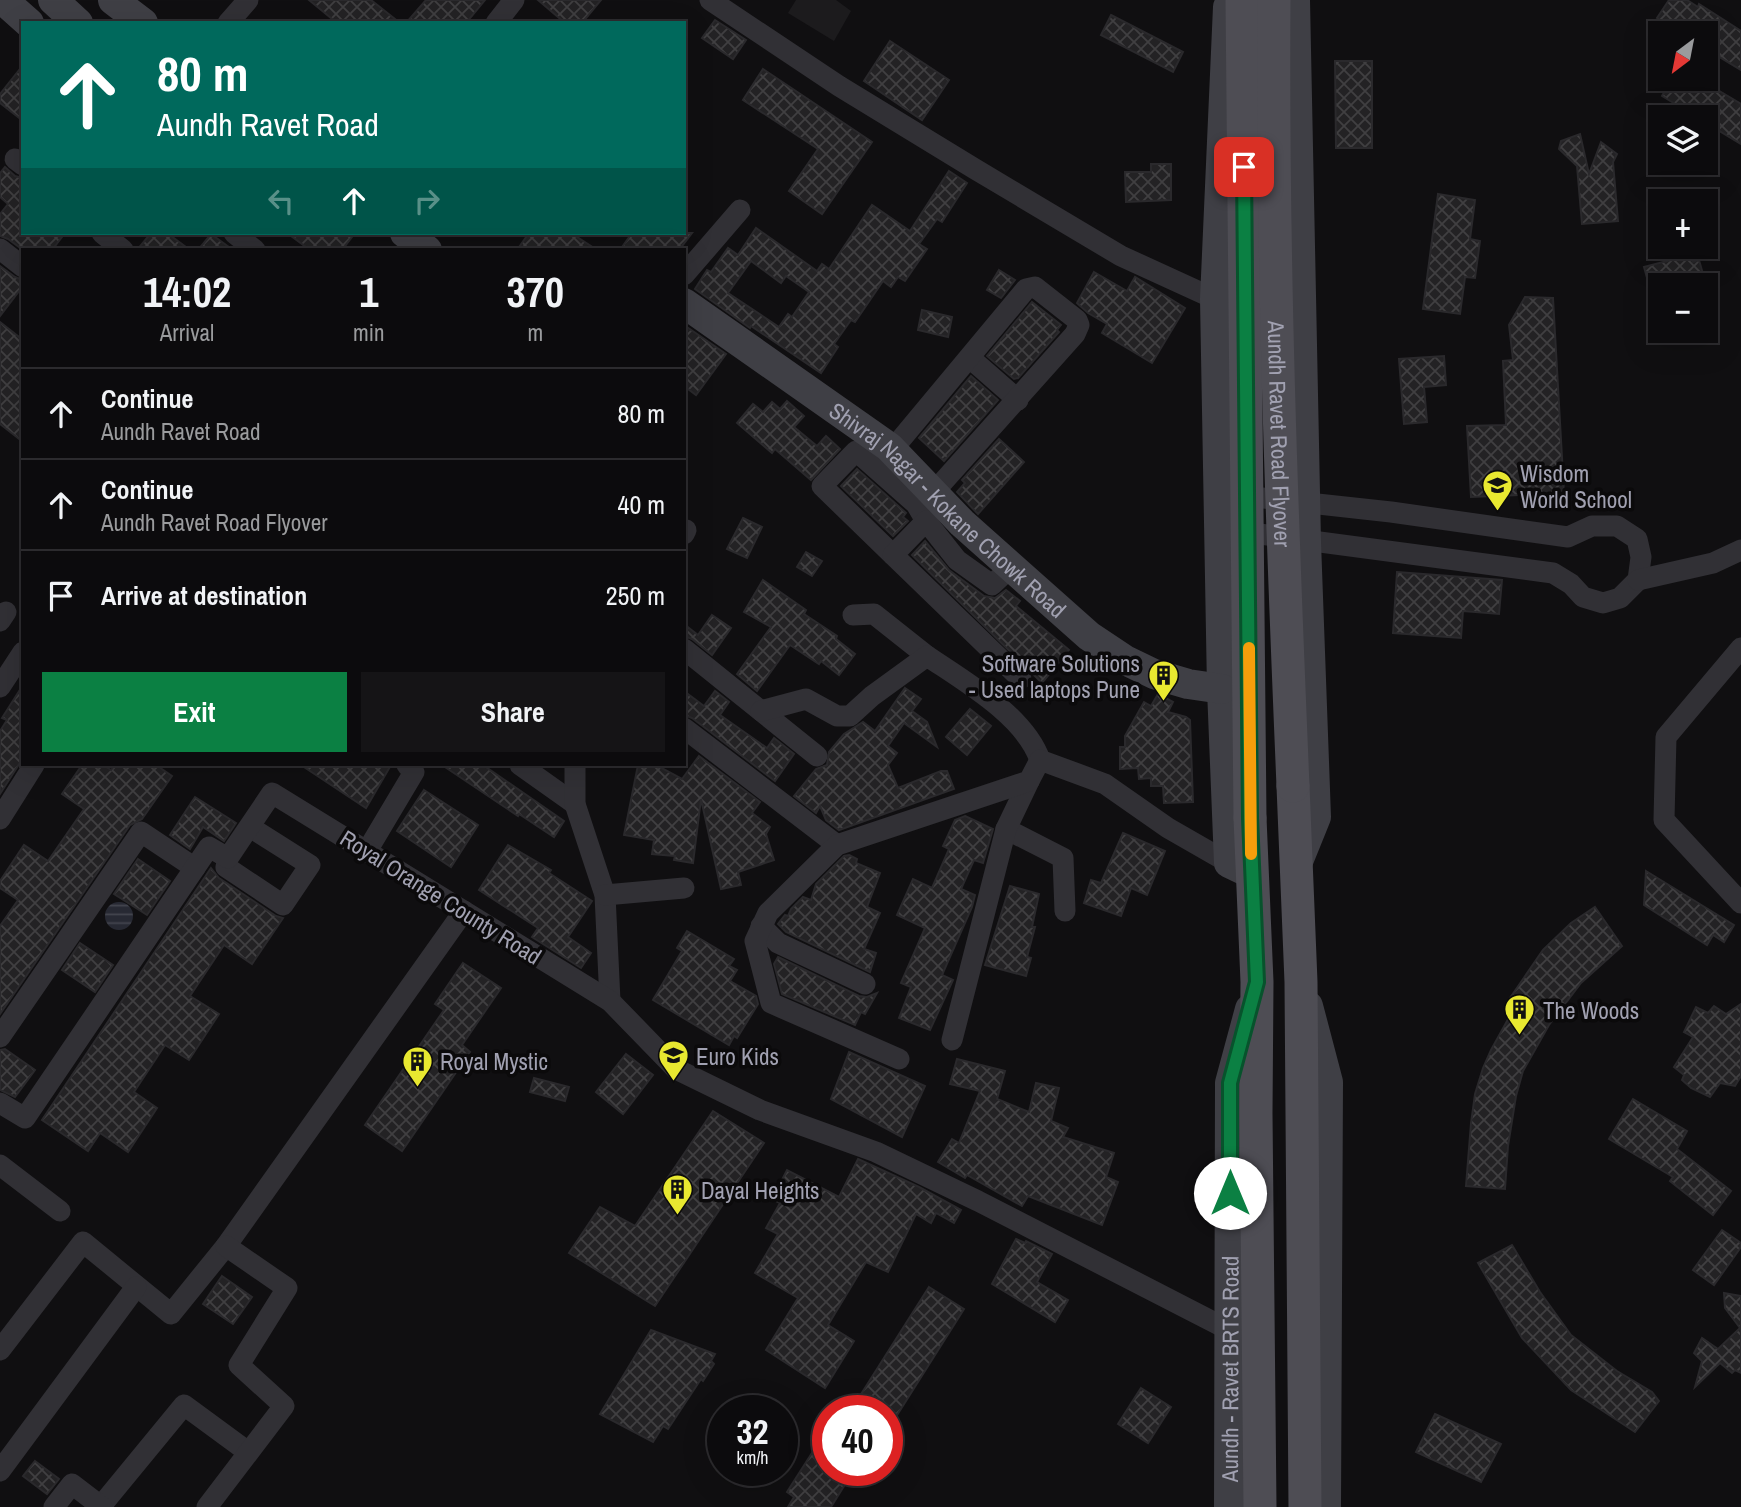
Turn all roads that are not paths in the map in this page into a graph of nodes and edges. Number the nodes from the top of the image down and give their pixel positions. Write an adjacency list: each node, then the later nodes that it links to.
1 (3, 0): 10 (street)
2 (113, 0): 11 (street)
3 (248, 0): 12 (street)
4 (514, 0): 13 (street)
5 (710, 0): 24 (street)
6 (1229, 0): 24 (street)
7 (1242, 0): 65 (main road, Aundh Ravet Road Flyover, bridge)
8 (1274, 0): 63 (main road, Aundh Ravet Road Flyover, bridge)
9 (1295, 0): 31 (street)
10 (27, 21)
11 (140, 21)
12 (230, 21)
13 (498, 21)
14 (740, 210): 23 (street)
15 (104, 235): 18 (street)
16 (236, 235): 19 (street)
17 (408, 235): 20 (street)
18 (121, 248)
19 (253, 248)
20 (424, 248)
21 (0, 249): 22 (street)
22 (21, 265)
23 (686, 273)
24 (1215, 299): 30 (street)
25 (686, 304): 28 (street, Shivraj Nagar - Kokane Chowk Road)
26 (970, 358): 27 (street); 27 (street); 28 (street)
27 (1018, 400): 29 (street)
28 (892, 450): 29 (street, Shivraj Nagar - Kokane Chowk Road)
29 (933, 493): 37 (street, Shivraj Nagar - Kokane Chowk Road)
30 (1220, 493): 31 (street); 33 (street)
31 (1306, 502): 34 (street); 38 (street)
32 (926, 522): 36 (street); 36 (street); 37 (street)
33 (1221, 529): 34 (street); 46 (street)
34 (1306, 542): 38 (street); 63 (street)
35 (1741, 550): 38 (street)
36 (892, 555): 44 (street)
37 (1011, 567): 46 (street, Shivraj Nagar - Kokane Chowk Road)
38 (1638, 580)
39 (853, 615): 42 (street)
40 (1741, 648): 68 (street)
41 (686, 651): 47 (street)
42 (927, 656): 47 (street); 50 (street)
43 (20, 664): 45 (street)
44 (1021, 680)
45 (0, 687)
46 (1222, 689): 65 (street)
47 (761, 711): 49 (street)
48 (686, 730): 60 (street)
49 (817, 756)
50 (1040, 760): 55 (street); 65 (street)
51 (33, 766): 57 (street)
52 (408, 766): 61 (street)
53 (521, 766): 56 (street)
54 (575, 766): 56 (street)
55 (1029, 781): 59 (street); 60 (street)
56 (575, 804): 67 (street)
57 (0, 820)
58 (250, 827): 61 (street, Royal Orange County Road); 62 (street); 62 (street)
59 (1006, 829): 70 (street); 77 (street)
60 (837, 845): 71 (street)
61 (367, 851): 69 (street, Royal Orange County Road)
62 (228, 858): 64 (street)
63 (1296, 867): 73 (main road, Aundh Ravet Road Flyover)
64 (195, 868): 76 (street); 79 (street)
65 (1240, 869): 72 (main road, Aundh Ravet Road Flyover)
66 (684, 888): 67 (street)
67 (605, 895): 75 (street)
68 (1741, 903)
69 (464, 911): 75 (street, Royal Orange County Road); 82 (street)
70 (1065, 911)
71 (761, 926): 74 (street); 78 (street)
72 (1257, 982): 84 (street, Aundh - Ravet BRTS Road); 92 (main road, Aundh Ravet Road Flyover)
73 (1301, 982): 93 (main road, Aundh Ravet Road Flyover); 94 (street)
74 (865, 984)
75 (610, 1001): 84 (street, Royal Orange County Road)
76 (0, 1037)
77 (952, 1040)
78 (899, 1059)
79 (0, 1103)
80 (0, 1165): 81 (street)
81 (60, 1211)
82 (226, 1246): 83 (street); 86 (street)
83 (136, 1287): 85 (street); 87 (street)
84 (1229, 1330): 91 (street, Aundh - Ravet BRTS Road)
85 (0, 1350)
86 (248, 1452): 89 (street); 90 (street)
87 (0, 1471)
88 (54, 1507): 89 (street)
89 (102, 1507)
90 (207, 1507)
91 (1229, 1507)
92 (1260, 1507)
93 (1304, 1507)
94 (1326, 1507)

